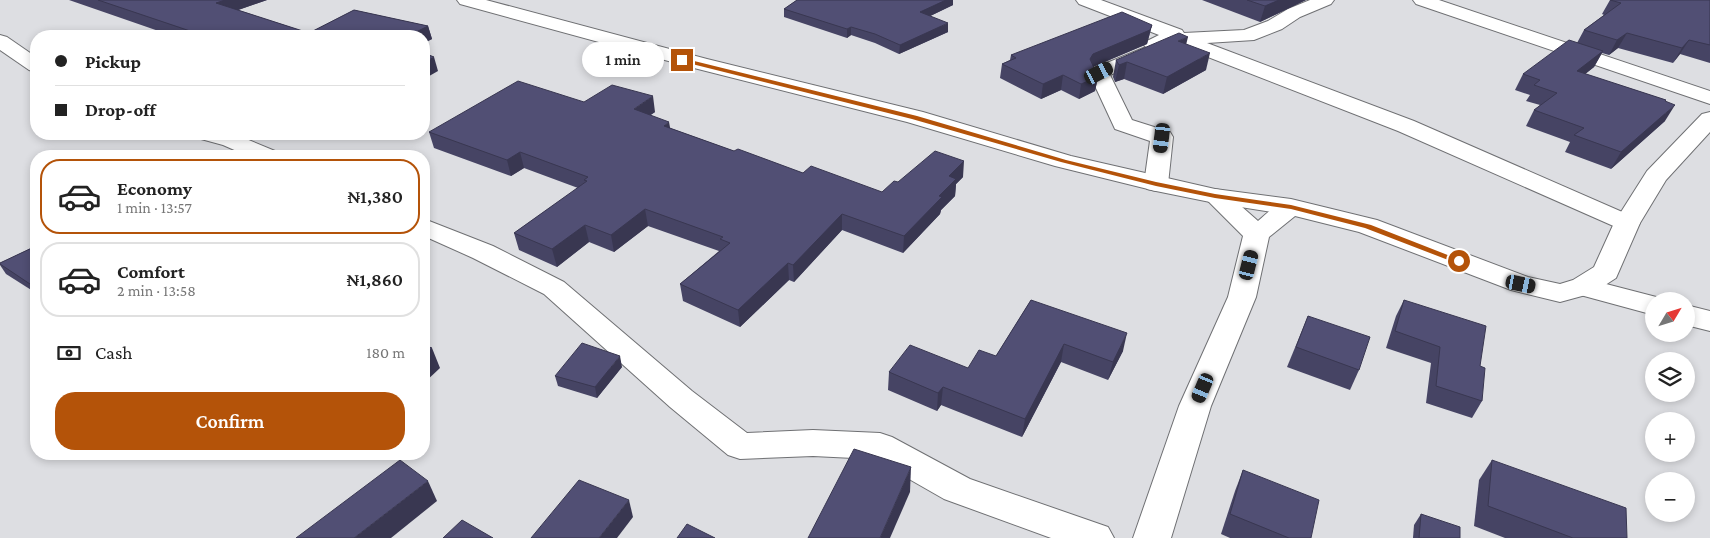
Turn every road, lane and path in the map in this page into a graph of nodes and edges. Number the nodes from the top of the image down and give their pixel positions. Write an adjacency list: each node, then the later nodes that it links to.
1 (466, 0): 13 (street)
2 (1085, 0): 8 (street)
3 (1325, 0): 5 (street)
4 (1422, 0): 9 (street)
5 (1179, 39): 8 (street); 16 (street)
6 (0, 41): 7 (street)
7 (30, 62)
8 (1099, 73): 13 (street)
9 (1710, 98)
10 (1710, 119): 16 (street)
11 (231, 140): 12 (street)
12 (254, 150)
13 (1156, 184): 14 (street)
14 (1215, 196): 15 (street); 18 (street)
15 (1291, 207): 18 (street); 19 (street)
16 (1627, 223): 19 (street)
17 (430, 230): 23 (street)
18 (1257, 234): 24 (street)
19 (1583, 287): 20 (street)
20 (1645, 304)
21 (1695, 317): 22 (street)
22 (1710, 321)
23 (1095, 538)
24 (1152, 538)

